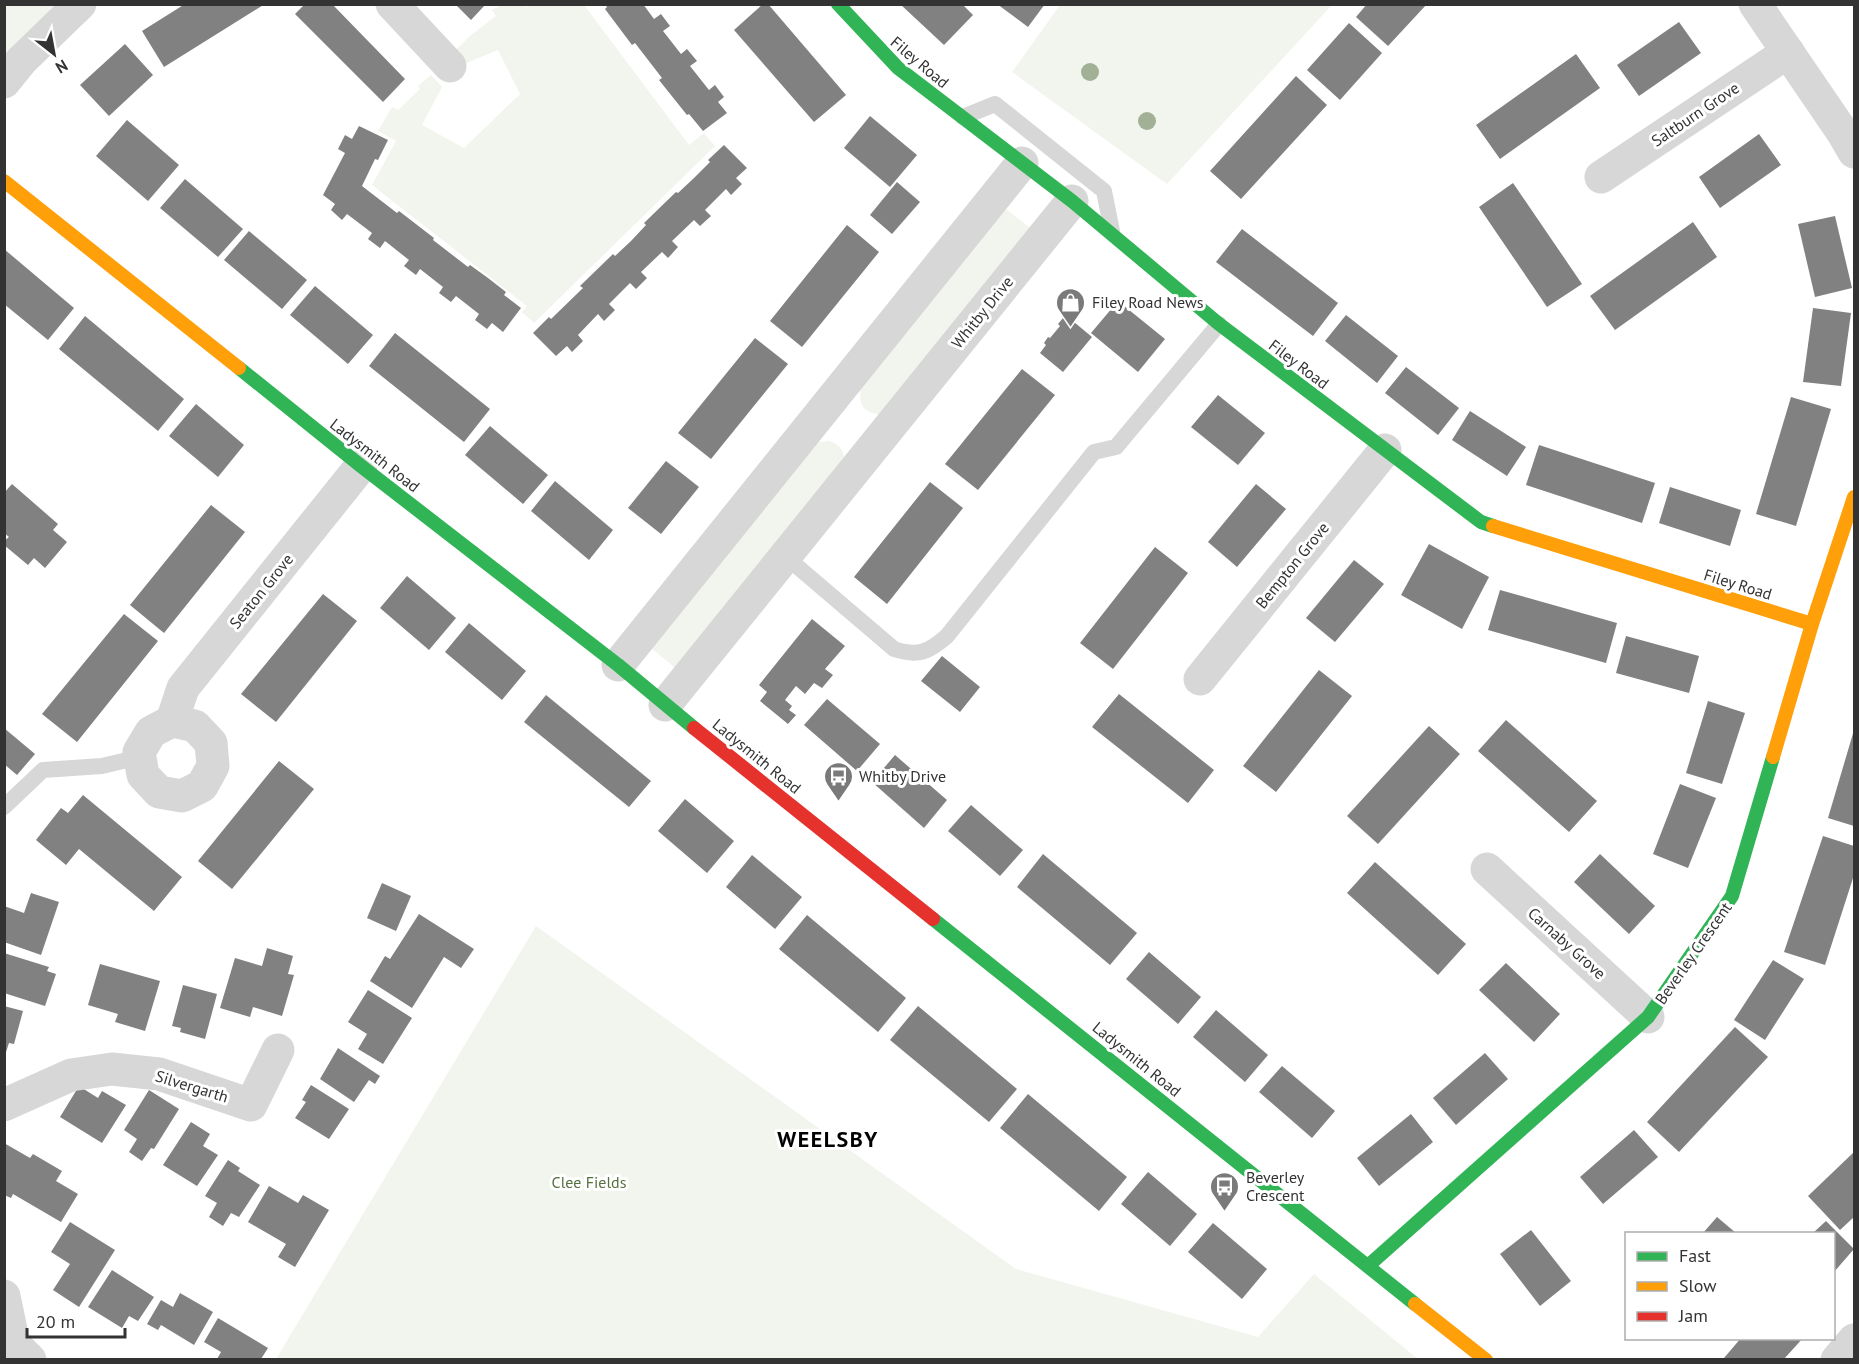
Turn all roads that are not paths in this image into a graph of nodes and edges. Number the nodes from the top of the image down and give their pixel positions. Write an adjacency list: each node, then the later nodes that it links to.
1 (80, 4): 7 (street)
2 (392, 4): 6 (street)
3 (838, 4): 8 (street, Filey Road)
4 (1755, 4): 5 (street)
5 (1788, 52): 9 (street); 11 (street, Saltburn Grove)
6 (450, 66)
7 (4, 82)
8 (963, 117): 10 (street, Filey Road); 14 (lane)
9 (1854, 152)
10 (1022, 163): 13 (street, Filey Road); 21 (street)
11 (1601, 177)
12 (4, 181): 17 (street, Ladysmith Road)
13 (1072, 201): 14 (street, Filey Road); 19 (street, Whitby Drive)
14 (1112, 234): 15 (street, Filey Road)
15 (1219, 324): 16 (street, Filey Road); 19 (lane)
16 (1384, 450): 20 (street, Filey Road); 22 (street, Bempton Grove)
17 (361, 466): 21 (street, Ladysmith Road); 24 (street, Seaton Grove)
18 (1854, 497): 20 (street, Beverley Crescent)
19 (785, 556): 23 (street, Whitby Drive)
20 (1812, 624): 28 (street, Beverley Crescent)
21 (618, 665): 23 (street, Ladysmith Road)
22 (1200, 679)
23 (665, 705): 31 (street, Ladysmith Road)
24 (172, 722): 25 (street); 25 (street)
25 (140, 757): 26 (lane)
26 (4, 807)
27 (1487, 869): 28 (street, Carnaby Grove)
28 (1648, 1017): 31 (street, Beverley Crescent)
29 (278, 1050): 30 (street, Silvergarth)
30 (4, 1105)
31 (1369, 1265): 35 (street, Ladysmith Road)
32 (4, 1296): 34 (street)
33 (1854, 1340): 36 (street)
34 (30, 1359)
35 (1486, 1359)
36 (1837, 1359)

